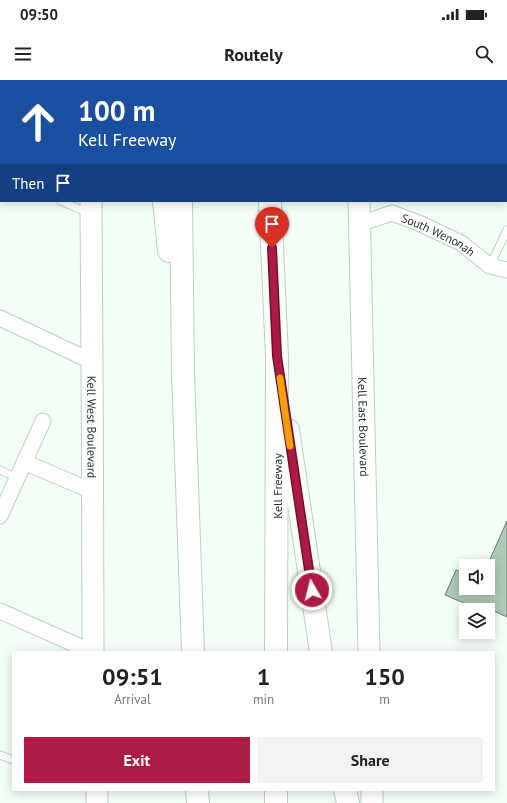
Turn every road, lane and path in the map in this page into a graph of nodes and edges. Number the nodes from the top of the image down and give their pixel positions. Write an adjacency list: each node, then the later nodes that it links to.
1 (65, 202): 6 (lane)
2 (164, 202): 14 (highway)
3 (181, 202): 14 (highway)
4 (270, 202): 12 (highway, Kell Freeway)
5 (359, 202): 7 (main road, Kell East Boulevard)
6 (91, 208): 13 (main road, Kell West Boulevard)
7 (360, 224): 9 (street, South Wenonah); 27 (main road, Kell East Boulevard)
8 (507, 230): 9 (lane)
9 (490, 266): 10 (street)
10 (507, 270)
11 (0, 318): 13 (street)
12 (277, 356): 25 (highway, Kell Freeway); 26 (highway)
13 (93, 362): 19 (main road, Kell West Boulevard)
14 (183, 373): 24 (highway)
15 (43, 421): 16 (street)
16 (24, 462): 18 (street); 19 (street)
17 (0, 470): 18 (lane)
18 (17, 478): 20 (street)
19 (92, 491): 23 (main road, Kell West Boulevard)
20 (0, 516)
21 (0, 611): 22 (street)
22 (90, 651)
23 (92, 651)
24 (193, 651)
25 (276, 651)
26 (321, 651)
27 (369, 651)
28 (0, 754): 29 (lane)
29 (12, 760)
30 (197, 791): 34 (highway)
31 (276, 791): 35 (highway)
32 (345, 791): 36 (highway)
33 (372, 791): 37 (main road)
34 (198, 803)
35 (276, 803)
36 (348, 803)
37 (372, 803)

